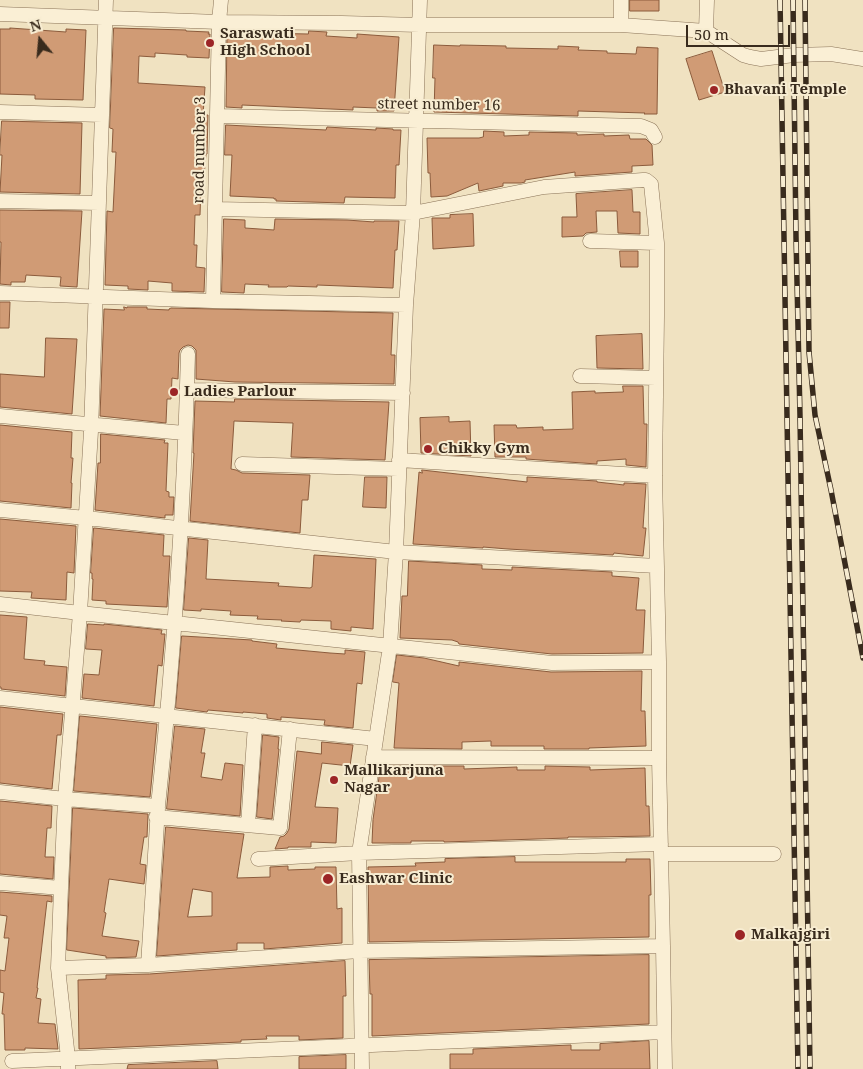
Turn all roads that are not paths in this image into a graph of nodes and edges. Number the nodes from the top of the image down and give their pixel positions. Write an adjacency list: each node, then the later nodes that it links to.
1 (106, 0): 7 (street)
2 (221, 0): 8 (street, road number 3)
3 (420, 0): 9 (street)
4 (621, 0): 10 (street)
5 (707, 0): 11 (street)
6 (0, 14): 7 (street)
7 (106, 19): 8 (street); 14 (street)
8 (219, 22): 9 (street); 15 (street, road number 3)
9 (420, 25): 10 (street); 16 (street)
10 (620, 25): 11 (street)
11 (706, 31): 12 (street)
12 (863, 59)
13 (0, 112): 14 (street)
14 (102, 115): 19 (street)
15 (218, 116): 16 (street, street number 16); 20 (street, road number 3)
16 (416, 120): 17 (street, street number 16); 21 (street)
17 (655, 137)
18 (0, 200): 19 (street)
19 (99, 203): 25 (street)
20 (215, 209): 21 (street); 26 (street, road number 3)
21 (413, 213): 23 (street); 27 (street)
22 (590, 241): 23 (street)
23 (657, 243): 30 (street)
24 (0, 293): 25 (street)
25 (96, 296): 26 (street); 34 (street)
26 (213, 300): 27 (street)
27 (406, 305): 32 (street)
28 (188, 354): 31 (street)
29 (580, 376): 30 (street)
30 (656, 378): 38 (street)
31 (187, 390): 32 (street); 35 (street)
32 (403, 393): 37 (street)
33 (0, 416): 34 (street)
34 (92, 424): 35 (street); 40 (street)
35 (184, 434): 41 (street)
36 (242, 464): 37 (street)
37 (399, 464): 38 (street); 42 (street)
38 (655, 476): 43 (street)
39 (0, 510): 40 (street)
40 (86, 518): 41 (street); 45 (street)
41 (180, 528): 42 (street); 46 (street)
42 (396, 552): 43 (street); 47 (street)
43 (656, 566): 48 (street)
44 (0, 604): 45 (street)
45 (80, 613): 46 (street); 50 (street)
46 (175, 623): 47 (street); 51 (street)
47 (390, 646): 48 (street); 54 (street)
48 (659, 662): 56 (street)
49 (0, 698): 50 (street)
50 (72, 706): 51 (street); 58 (street)
51 (168, 717): 52 (street); 59 (street)
52 (255, 725): 53 (street); 60 (street)
53 (290, 729): 54 (street); 60 (street)
54 (376, 738): 55 (street)
55 (373, 757): 56 (street); 62 (street)
56 (659, 758): 61 (street)
57 (0, 792): 58 (street)
58 (65, 799): 59 (street); 66 (street)
59 (157, 812): 60 (street); 69 (street)
60 (248, 825)
61 (661, 849): 62 (street); 63 (street); 67 (street)
62 (359, 853): 64 (street); 68 (street)
63 (774, 854)
64 (258, 859)
65 (0, 883): 66 (street)
66 (61, 888): 70 (street)
67 (663, 946): 68 (street); 71 (street)
68 (360, 951): 69 (street); 72 (street)
69 (148, 965): 70 (street)
70 (58, 968): 74 (street)
71 (664, 1032): 72 (street); 76 (street)
72 (362, 1045): 74 (street); 75 (street)
73 (12, 1061): 74 (street)
74 (68, 1064)
75 (362, 1069)
76 (664, 1069)

